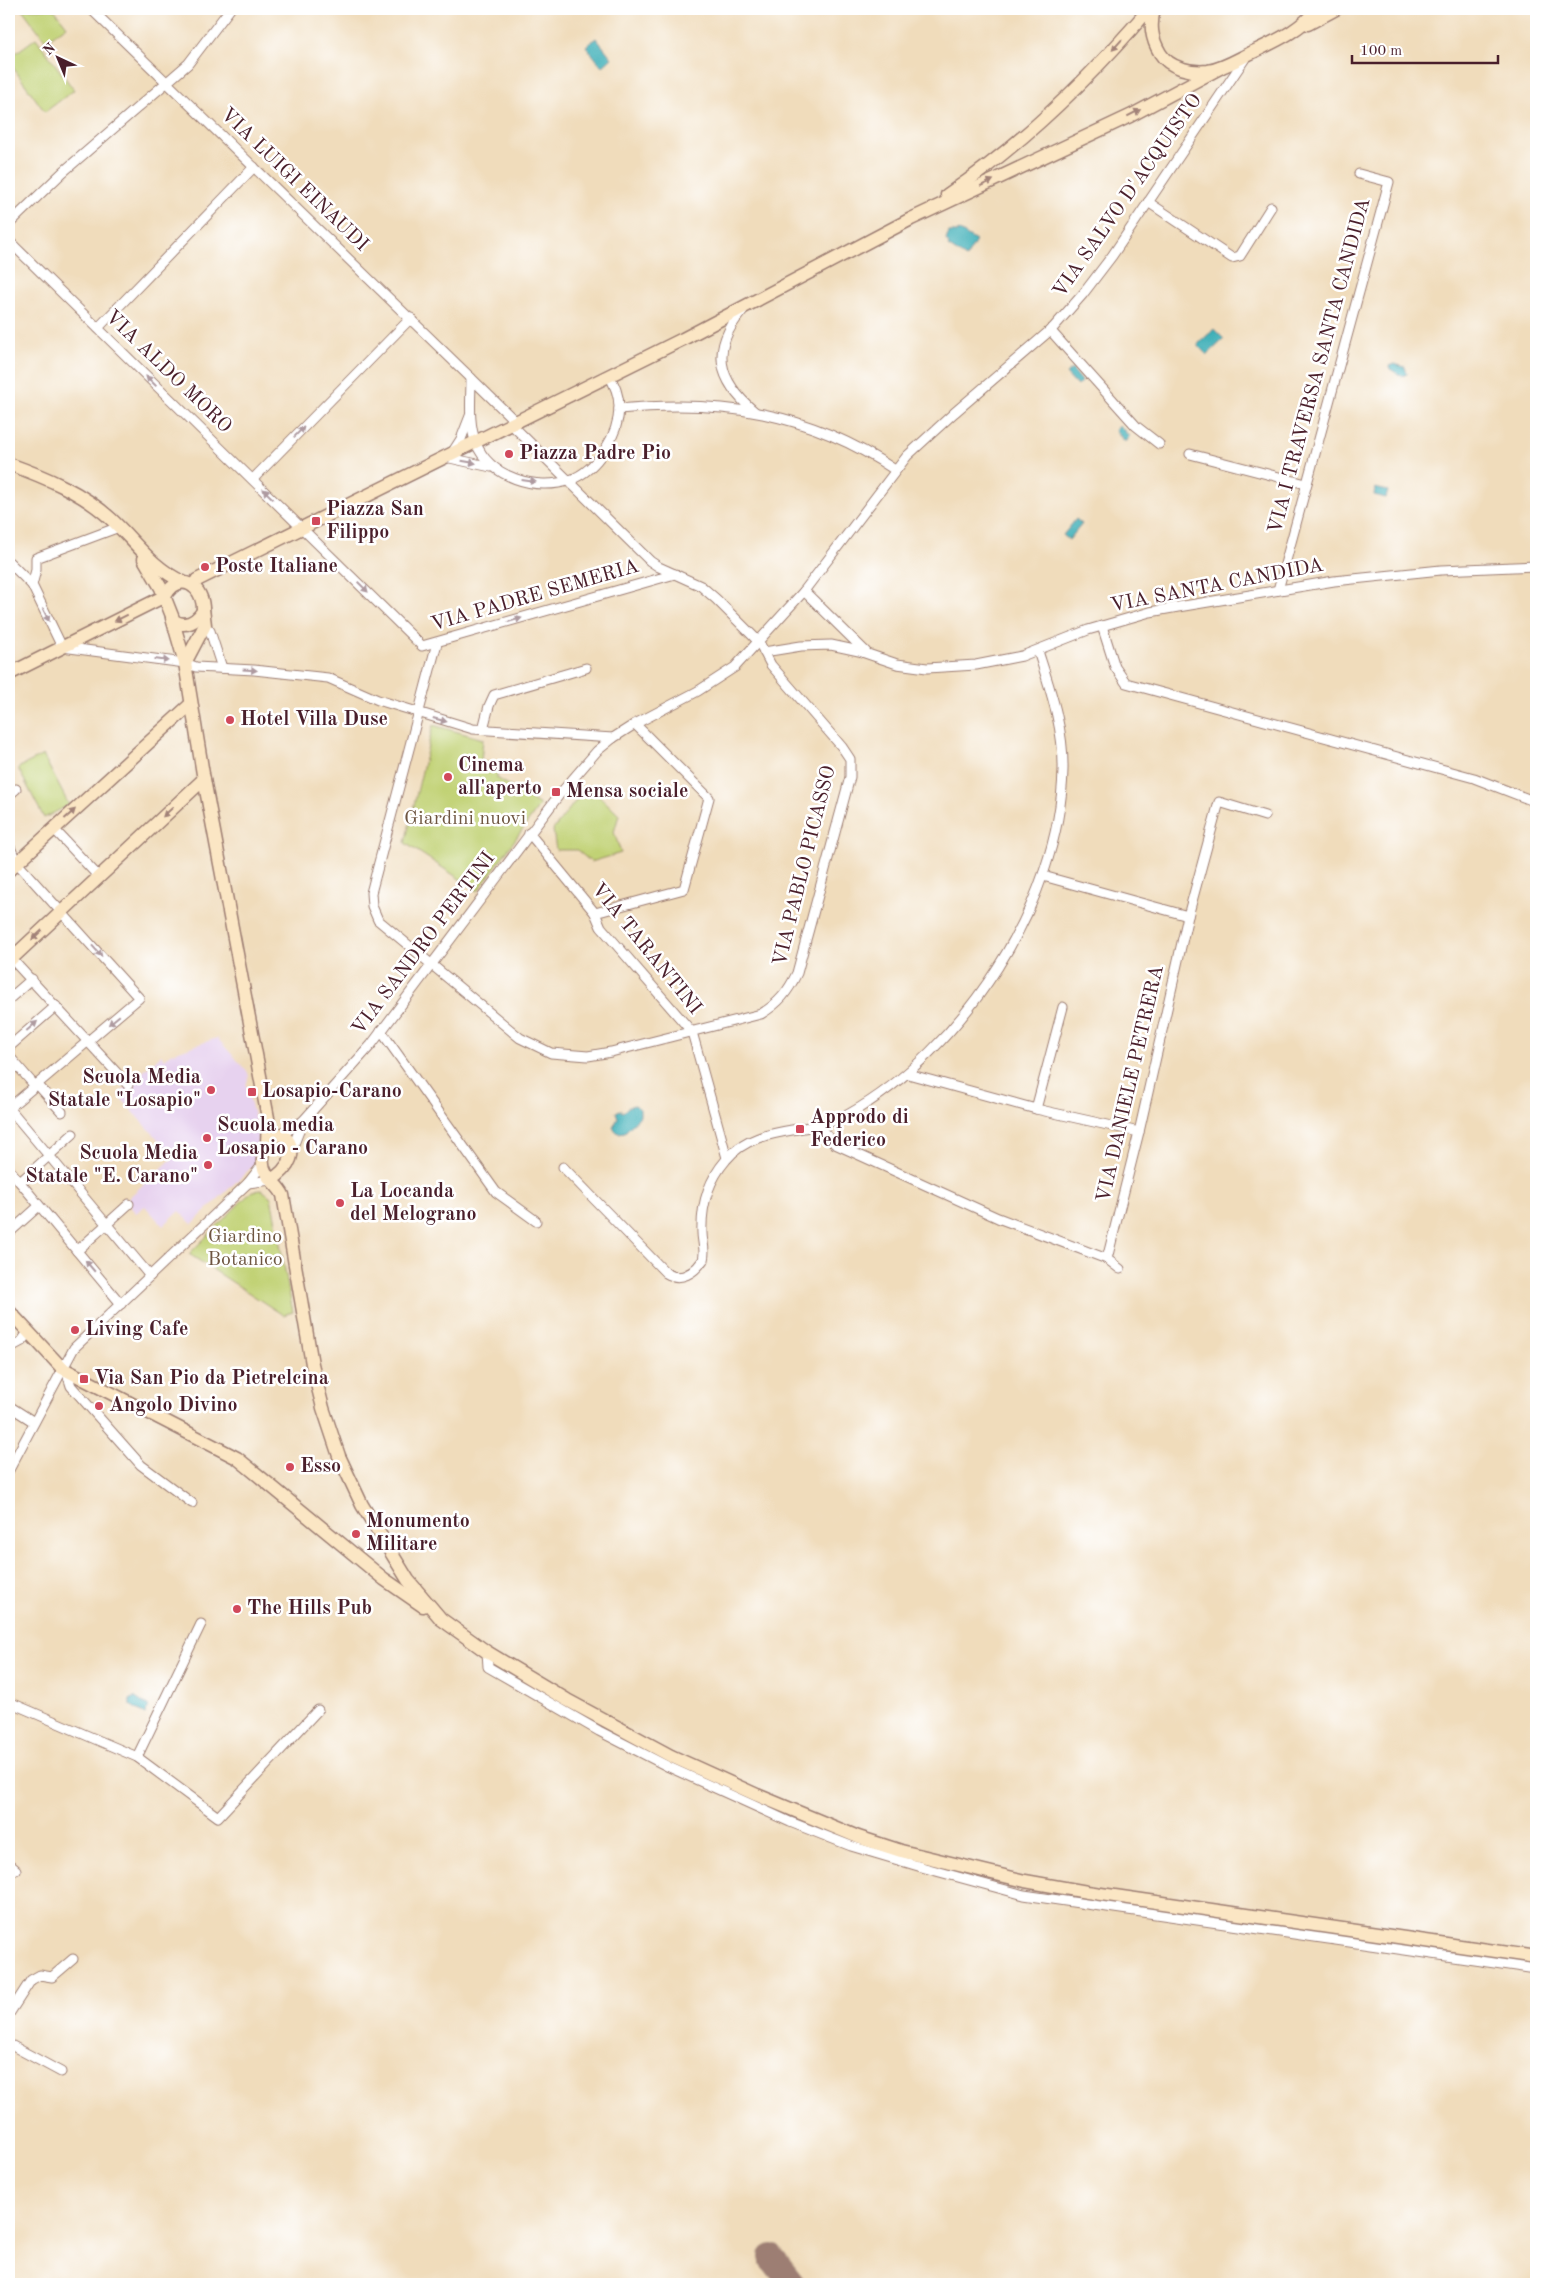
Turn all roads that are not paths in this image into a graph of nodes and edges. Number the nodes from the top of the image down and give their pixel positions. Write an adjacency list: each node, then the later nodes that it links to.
1 (91, 9): 11 (street, VIA LUIGI EINAUDI)
2 (230, 9): 11 (street)
3 (1150, 9): 7 (main road)
4 (1154, 9): 10 (main road)
5 (1317, 9): 8 (main road)
6 (1336, 9): 8 (main road)
7 (1142, 14): 16 (main road, one-way to 16)
8 (1284, 37): 9 (main road)
9 (1248, 55): 10 (main road); 14 (street, VIA SALVO D'ACQUISTO)
10 (1220, 68): 16 (main road, one-way to 10)
11 (167, 82): 12 (street, VIA LUIGI EINAUDI); 17 (street)
12 (254, 167): 20 (street, VIA LUIGI EINAUDI); 21 (street)
13 (1359, 174): 38 (street, VIA I TRAVERSA SANTA CANDIDA)
14 (1148, 202): 15 (street); 22 (street, VIA SALVO D'ACQUISTO)
15 (1271, 207)
16 (911, 218): 19 (main road)
17 (9, 224)
18 (9, 241): 21 (street, VIA ALDO MORO)
19 (746, 306): 23 (main road); 26 (street)
20 (411, 318): 24 (street, VIA LUIGI EINAUDI); 36 (street, one-way to 20)
21 (98, 328): 36 (street, VIA ALDO MORO, one-way to 21)
22 (1050, 330): 30 (street); 35 (street, VIA SALVO D'ACQUISTO)
23 (609, 375): 25 (street); 28 (main road)
24 (471, 378): 27 (street); 28 (street, VIA LUIGI EINAUDI)
25 (619, 409): 26 (street); 37 (street)
26 (756, 413): 35 (street)
27 (471, 414): 29 (street); 32 (street)
28 (514, 423): 29 (main road); 37 (street, VIA LUIGI EINAUDI)
29 (475, 442): 32 (main road); 34 (street)
30 (1159, 444)
31 (1190, 454): 38 (street)
32 (448, 455): 34 (street, one-way to 34); 40 (main road)
33 (9, 464): 39 (main road)
34 (493, 468): 37 (street, one-way to 37)
35 (895, 470): 48 (street, VIA SALVO D'ACQUISTO)
36 (253, 479): 40 (street, VIA ALDO MORO, one-way to 36)
37 (568, 481): 44 (street, VIA LUIGI EINAUDI)
38 (1306, 484): 47 (street, VIA I TRAVERSA SANTA CANDIDA)
39 (120, 527): 41 (main road); 46 (street)
40 (303, 528): 45 (main road); 55 (street, VIA PADRE SEMERIA, one-way to 55)
41 (137, 547): 45 (main road); 49 (main road)
42 (9, 562): 46 (street)
43 (1536, 566): 47 (street, VIA SANTA CANDIDA)
44 (675, 574): 54 (street, VIA PABLO PICASSO); 55 (street, VIA PADRE SEMERIA, one-way to 44)
45 (188, 584): 49 (main road); 50 (main road)
46 (32, 585): 56 (street, one-way to 56)
47 (1278, 590): 53 (street, VIA SANTA CANDIDA)
48 (804, 591): 54 (street, VIA SALVO D'ACQUISTO); 59 (street)
49 (165, 596): 51 (main road); 56 (main road, one-way to 56)
50 (203, 609): 51 (main road); 52 (main road)
51 (172, 618): 60 (main road)
52 (205, 625): 60 (main road); 61 (street)
53 (1102, 626): 57 (street, VIA SANTA CANDIDA); 70 (street)
54 (759, 642): 58 (street, VIA PABLO PICASSO); 66 (street, VIA SANDRO PERTINI)
55 (437, 643): 65 (street, VIA PABLO PICASSO)
56 (62, 647): 60 (street, one-way to 60); 63 (main road)
57 (1038, 651): 59 (street, VIA SANTA CANDIDA); 76 (street)
58 (764, 652): 59 (street, VIA SANTA CANDIDA); 88 (street, VIA PABLO PICASSO)
59 (869, 655)
60 (185, 663): 61 (street); 64 (main road)
61 (222, 668): 65 (street, one-way to 65)
62 (586, 668): 67 (street)
63 (9, 674)
64 (191, 704): 69 (main road); 72 (main road, one-way to 64)
65 (420, 714): 67 (street, one-way to 67); 82 (street, VIA PABLO PICASSO)
66 (635, 724): 68 (street, VIA SANDRO PERTINI); 79 (street)
67 (483, 729): 68 (street)
68 (613, 738): 73 (street, VIA SANDRO PERTINI)
69 (204, 779): 77 (main road, one-way to 77); 98 (main road)
70 (1536, 802)
71 (1265, 816): 80 (street, VIA DANIELE PETRERA)
72 (54, 829): 75 (main road); 77 (street)
73 (529, 834): 79 (street, VIA TARANTINI); 82 (street, VIA SANDRO PERTINI)
74 (9, 845): 75 (street)
75 (13, 867): 78 (street)
76 (1043, 876): 80 (street); 92 (street)
77 (99, 877): 78 (main road)
78 (62, 912): 81 (main road, one-way to 81); 89 (street, one-way to 89)
79 (594, 913): 88 (street, VIA TARANTINI)
80 (1188, 916): 101 (street, VIA DANIELE PETRERA)
81 (10, 958): 83 (street)
82 (432, 965): 87 (street, VIA SANDRO PERTINI); 88 (street, VIA PABLO PICASSO)
83 (32, 979): 84 (street); 85 (street)
84 (9, 999)
85 (56, 1006): 89 (street); 90 (street, one-way to 85)
86 (1063, 1008): 96 (street)
87 (381, 1031): 99 (street, VIA SANDRO PERTINI); 118 (street)
88 (692, 1032): 107 (street, VIA TARANTINI)
89 (88, 1041): 93 (street); 94 (street)
90 (9, 1047)
91 (9, 1056): 93 (street)
92 (908, 1074): 96 (street); 100 (street)
93 (36, 1085): 95 (street); 97 (street)
94 (128, 1085)
95 (9, 1108): 106 (street)
96 (1036, 1109): 101 (street)
97 (62, 1112)
98 (268, 1118): 103 (main road); 104 (main road)
99 (303, 1121): 103 (street); 105 (street)
100 (818, 1126): 107 (street); 122 (street)
101 (1139, 1132): 122 (street, VIA DANIELE PETRERA)
102 (73, 1134): 106 (street)
103 (281, 1134): 104 (main road); 105 (main road)
104 (267, 1144): 108 (main road)
105 (292, 1149): 109 (main road)
106 (49, 1156): 113 (street); 119 (street)
107 (727, 1158): 110 (street)
108 (262, 1164): 112 (main road); 114 (street)
109 (288, 1166): 112 (main road); 115 (main road)
110 (563, 1167)
111 (9, 1169): 113 (street)
112 (270, 1180): 114 (street); 115 (main road)
113 (20, 1182): 117 (street)
114 (248, 1183): 124 (street)
115 (281, 1190): 135 (main road)
116 (130, 1204): 119 (street)
117 (39, 1206): 120 (street); 121 (street)
118 (536, 1221)
119 (106, 1224): 121 (street); 124 (street)
120 (9, 1234)
121 (77, 1251): 125 (street, one-way to 121)
122 (1107, 1259): 123 (street)
123 (1120, 1269)
124 (150, 1276): 125 (street)
125 (121, 1304): 130 (street)
126 (9, 1310): 127 (main road)
127 (25, 1337): 128 (street); 129 (street); 130 (main road)
128 (9, 1339)
129 (9, 1348)
130 (64, 1369): 132 (street); 134 (street); 135 (main road)
131 (9, 1406): 132 (street)
132 (34, 1422): 133 (street)
133 (9, 1470)
134 (192, 1503)
135 (441, 1619): 137 (main road)
136 (201, 1624): 140 (street)
137 (487, 1652): 141 (main road); 143 (street)
138 (9, 1702): 140 (street)
139 (318, 1710): 140 (street)
140 (137, 1757)
141 (1536, 1957)
142 (73, 1958): 144 (street)
143 (1536, 1969)
144 (9, 2014)
145 (9, 2044): 146 (street)
146 (61, 2072)

